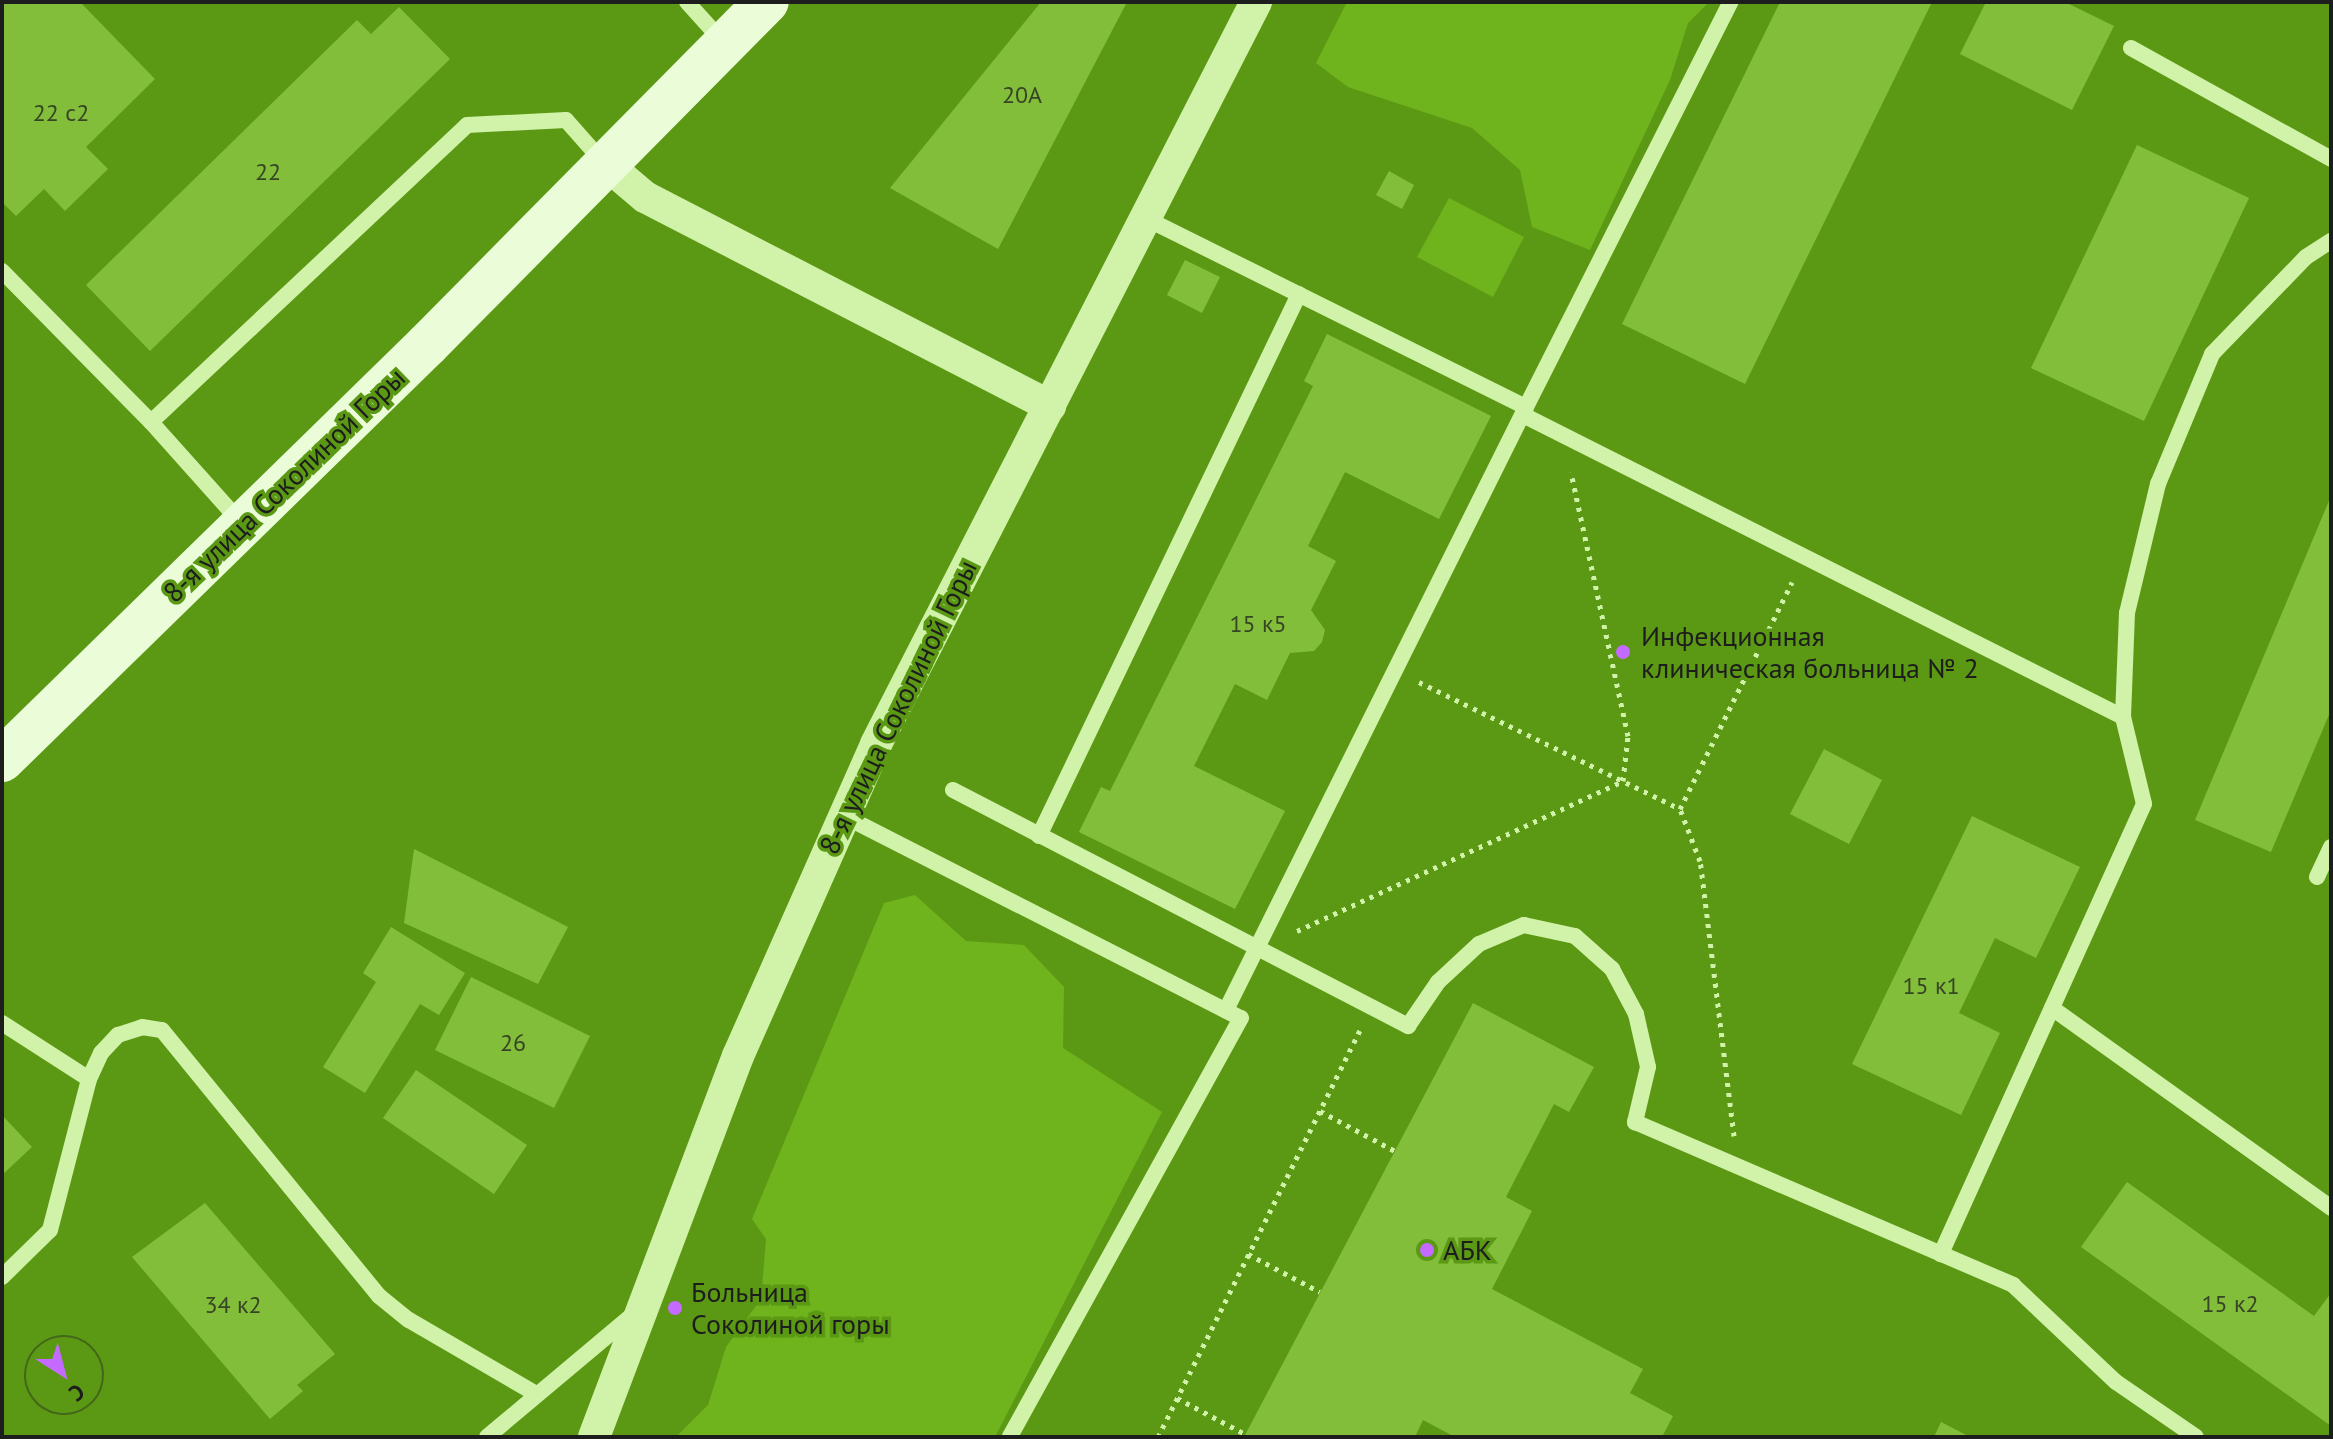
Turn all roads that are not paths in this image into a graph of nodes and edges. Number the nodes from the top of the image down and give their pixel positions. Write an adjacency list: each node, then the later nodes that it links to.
1 (687, 2): 5 (lane)
2 (767, 2): 5 (street, 8-я улица Соколиной Горы)
3 (1256, 2): 9 (street, 8-я улица Соколиной Горы)
4 (1731, 2): 14 (lane)
5 (725, 44): 8 (street, 8-я улица Соколиной Горы)
6 (2131, 48): 7 (lane)
7 (2331, 159)
8 (606, 164): 13 (street); 15 (lane); 16 (street, 8-я улица Соколиной Горы)
9 (1147, 219): 12 (lane); 13 (street, 8-я улица Соколиной Горы)
10 (2331, 241): 17 (lane)
11 (2, 271): 15 (lane)
12 (1299, 294): 14 (lane); 21 (lane)
13 (1050, 406): 20 (street, 8-я улица Соколиной Горы)
14 (1524, 411): 17 (lane); 24 (lane)
15 (151, 422): 16 (lane)
16 (243, 525): 18 (street, 8-я улица Соколиной Горы)
17 (2123, 717): 25 (lane)
18 (2, 760)
19 (953, 790): 21 (lane)
20 (844, 816): 26 (lane); 32 (street, 8-я улица Соколиной Горы)
21 (1039, 836): 24 (lane)
22 (2331, 847): 23 (lane)
23 (2317, 877)
24 (1255, 950): 26 (lane); 30 (lane)
25 (2052, 1008): 29 (lane); 30 (lane)
26 (1226, 1010): 36 (lane)
27 (2, 1023): 28 (lane)
28 (89, 1079): 31 (lane); 33 (lane)
29 (2331, 1208)
30 (1941, 1254): 37 (lane)
31 (2, 1277)
32 (650, 1289): 33 (lane); 35 (street, 8-я улица Соколиной Горы)
33 (536, 1394): 34 (lane)
34 (487, 1437)
35 (594, 1437)
36 (1010, 1437)
37 (2196, 1437)

